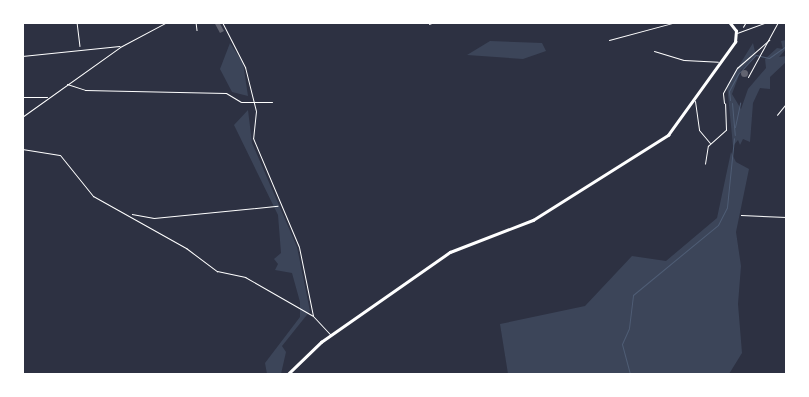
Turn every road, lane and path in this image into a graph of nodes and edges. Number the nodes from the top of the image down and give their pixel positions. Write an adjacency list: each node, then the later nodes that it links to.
1 (77, 22): 17 (path)
2 (167, 22): 16 (street)
3 (196, 22): 12 (lane)
4 (222, 22): 26 (street)
5 (434, 22): 11 (path)
6 (676, 22): 14 (street)
7 (729, 22): 13 (main road)
8 (746, 22): 13 (path)
9 (768, 22): 13 (lane)
10 (778, 22): 15 (street)
11 (429, 24)
12 (197, 30)
13 (736, 32): 20 (main road)
14 (609, 40)
15 (769, 40): 21 (street); 28 (street)
16 (120, 47): 17 (street); 22 (street)
17 (80, 48): 19 (street)
18 (654, 51): 20 (street)
19 (22, 56)
20 (718, 62): 25 (main road)
21 (748, 77)
22 (67, 84): 24 (street); 26 (street)
23 (22, 97): 24 (street)
24 (47, 98): 31 (street)
25 (695, 101): 32 (street); 40 (main road)
26 (253, 102): 27 (street); 35 (street)
27 (272, 102)
28 (724, 102): 32 (lane)
29 (786, 104): 30 (lane)
30 (777, 115)
31 (22, 117)
32 (710, 143): 34 (lane)
33 (22, 149): 39 (street)
34 (704, 164)
35 (283, 205): 36 (path); 39 (street)
36 (126, 211)
37 (742, 215): 38 (path)
38 (786, 218)
39 (312, 316): 40 (street)
40 (331, 334): 41 (main road)
41 (288, 374)

